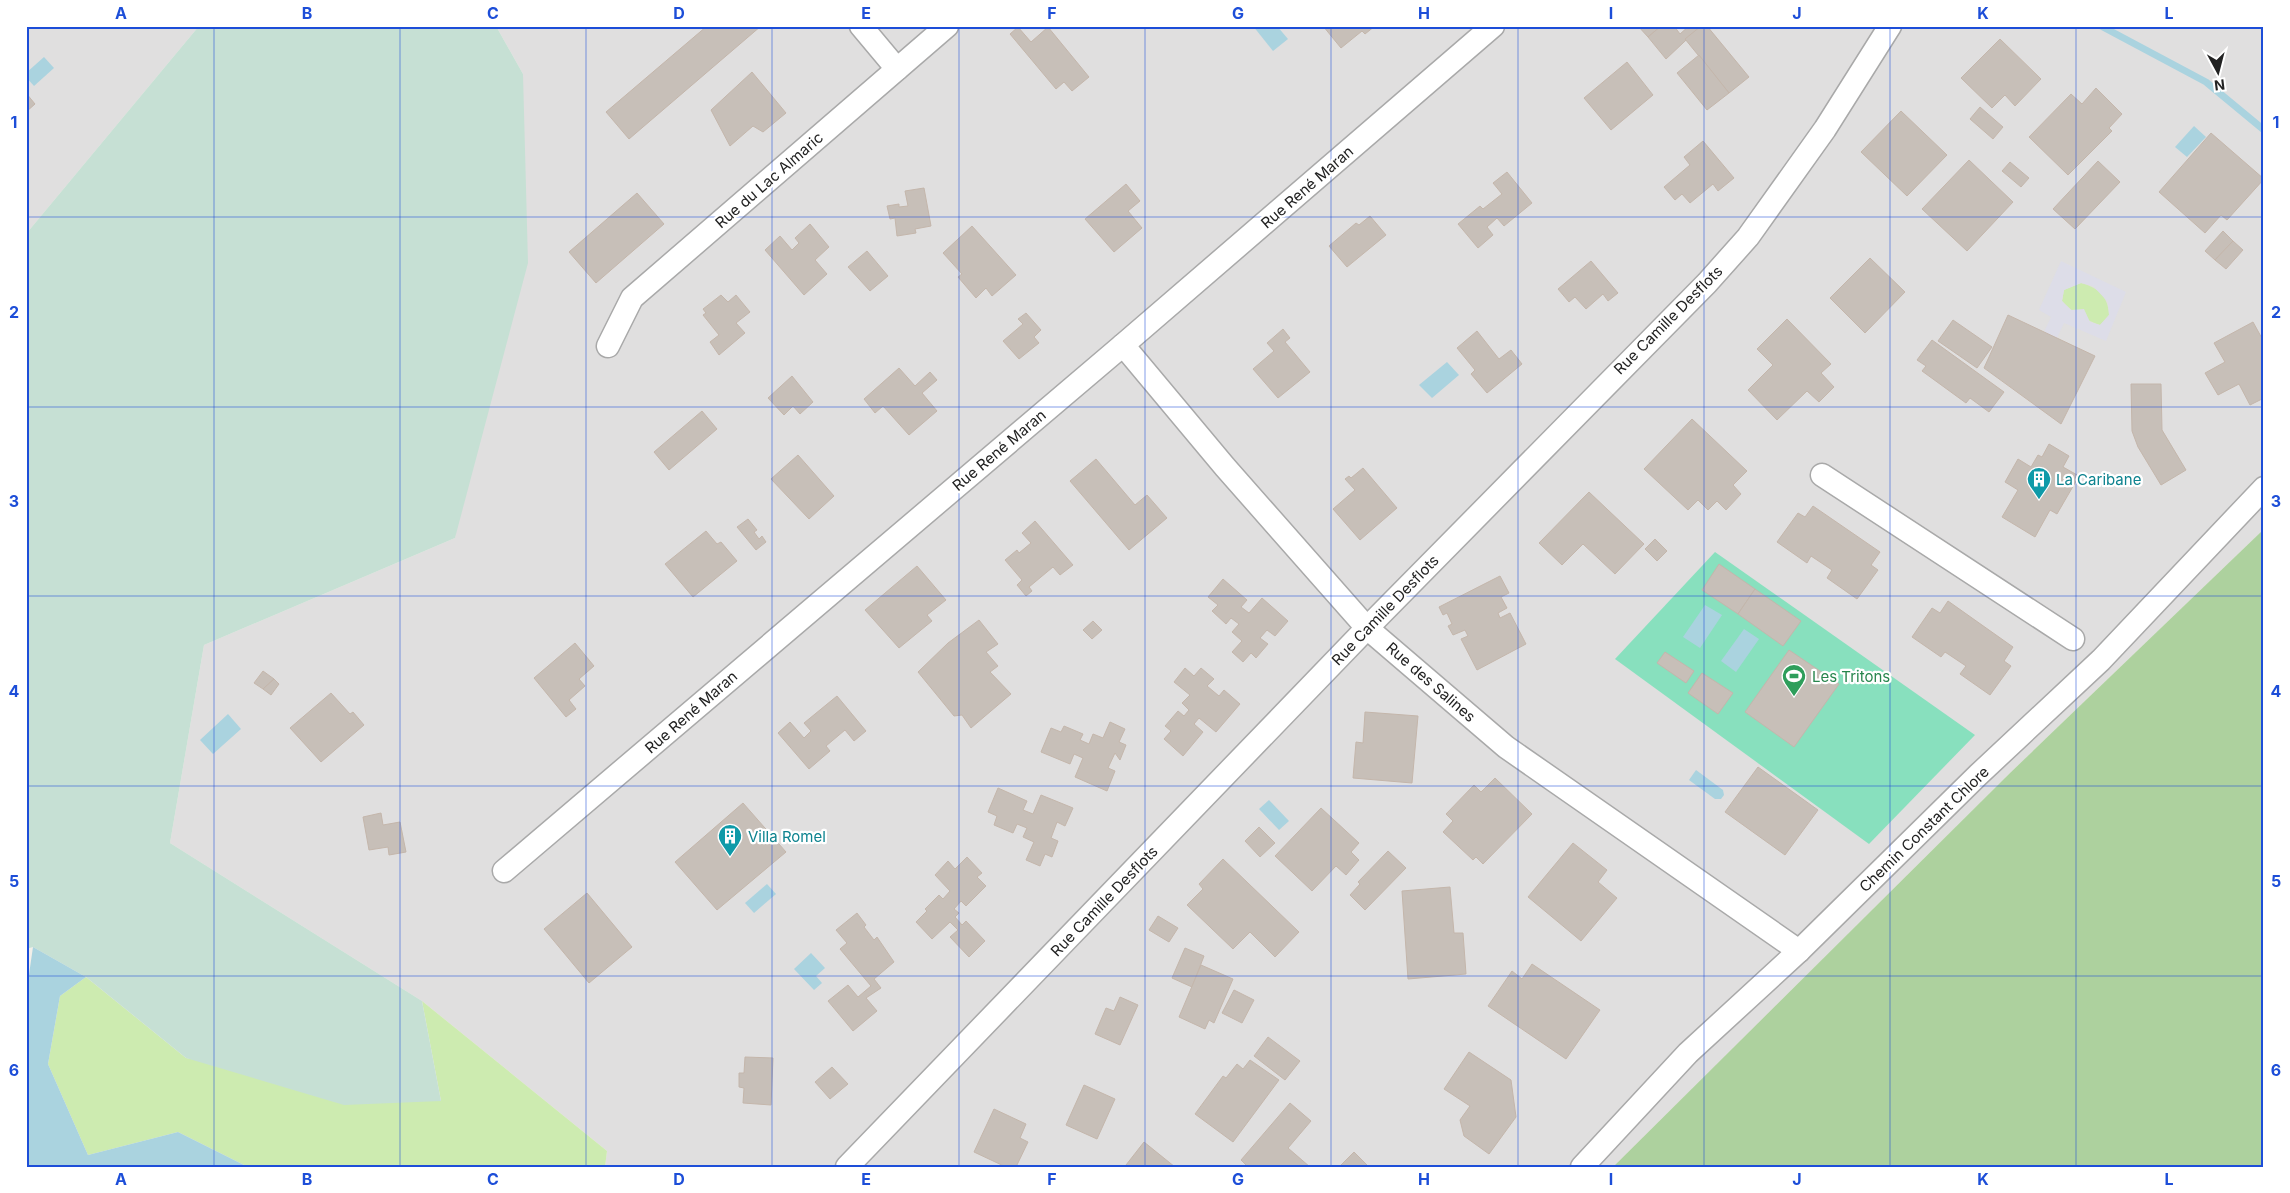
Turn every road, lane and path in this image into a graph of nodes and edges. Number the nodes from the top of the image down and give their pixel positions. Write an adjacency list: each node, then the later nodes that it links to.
1 (861, 26): 5 (street)
2 (947, 26): 5 (street, Rue du Lac Almaric)
3 (1493, 26): 7 (street, Rue René Maran)
4 (1890, 26): 10 (street, Rue Camille Desflots)
5 (898, 69): 6 (street, Rue du Lac Almaric)
6 (608, 346)
7 (1123, 346): 10 (street, Rue des Salines); 12 (street, Rue René Maran)
8 (1822, 475): 11 (street)
9 (2264, 488): 13 (street, Chemin Constant Chlore)
10 (1367, 628): 13 (street, Rue des Salines); 14 (street, Rue Camille Desflots)
11 (2073, 639)
12 (504, 871)
13 (1799, 951): 15 (street, Chemin Constant Chlore)
14 (847, 1167)
15 (1582, 1167)

